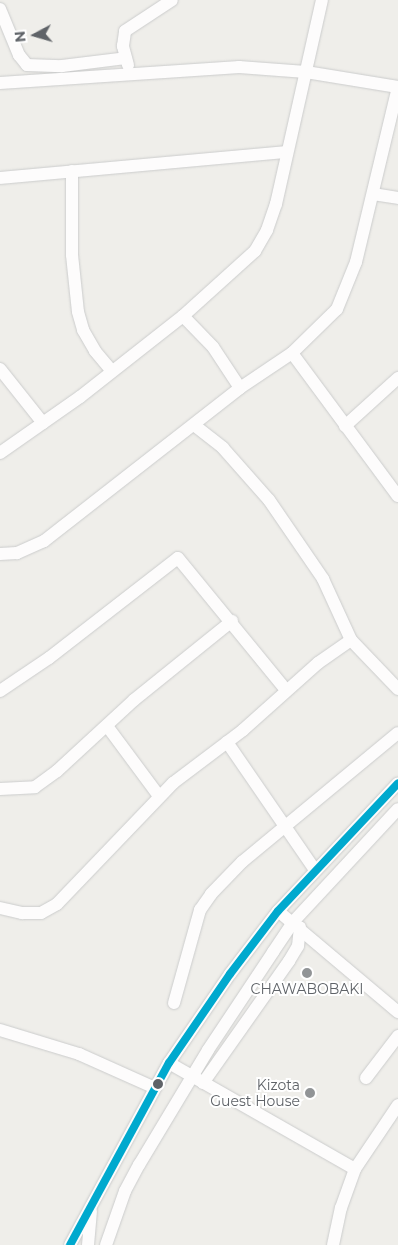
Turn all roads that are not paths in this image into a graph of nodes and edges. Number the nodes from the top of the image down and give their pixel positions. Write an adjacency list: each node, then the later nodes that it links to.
1 (172, 0): 4 (street)
2 (322, 0): 6 (street)
3 (0, 9): 4 (street)
4 (126, 58): 5 (street)
5 (130, 72): 6 (street); 7 (street)
6 (306, 72): 8 (street); 11 (street)
7 (0, 83)
8 (287, 152): 9 (street); 13 (street)
9 (72, 171): 10 (street); 16 (street)
10 (0, 178)
11 (373, 194): 12 (street); 14 (street)
12 (398, 198)
13 (183, 316): 16 (street); 18 (street)
14 (292, 353): 18 (street); 21 (street)
15 (0, 369): 19 (street)
16 (112, 371): 19 (street)
17 (398, 378): 21 (street)
18 (240, 388): 20 (street)
19 (43, 424): 22 (street)
20 (194, 426): 24 (street); 26 (street)
21 (345, 426): 23 (street)
22 (0, 453)
23 (396, 488)
24 (0, 554)
25 (232, 621): 28 (street); 29 (street); 30 (street)
26 (352, 640): 27 (street); 28 (street)
27 (398, 689)
28 (286, 690): 32 (street)
29 (0, 691)
30 (107, 726): 34 (street); 35 (street)
31 (398, 733): 37 (street)
32 (227, 742): 35 (street); 37 (street)
33 (398, 783): 38 (street)
34 (0, 789)
35 (159, 796): 39 (street)
36 (398, 809): 41 (street)
37 (287, 828): 38 (street); 42 (street)
38 (315, 870): 40 (street)
39 (0, 908)
40 (278, 911): 41 (street); 46 (street)
41 (297, 925): 43 (street); 47 (street); 49 (street)
42 (174, 1003)
43 (398, 1012)
44 (0, 1030): 50 (street)
45 (398, 1036): 48 (street)
46 (169, 1063): 47 (street); 50 (street)
47 (192, 1076): 49 (street); 56 (street)
48 (366, 1078)
49 (203, 1084): 52 (street)
50 (155, 1088): 53 (street)
51 (398, 1105): 52 (street)
52 (355, 1169): 57 (street)
53 (90, 1212): 54 (street); 55 (street)
54 (70, 1245)
55 (88, 1245)
56 (106, 1245)
57 (333, 1245)

